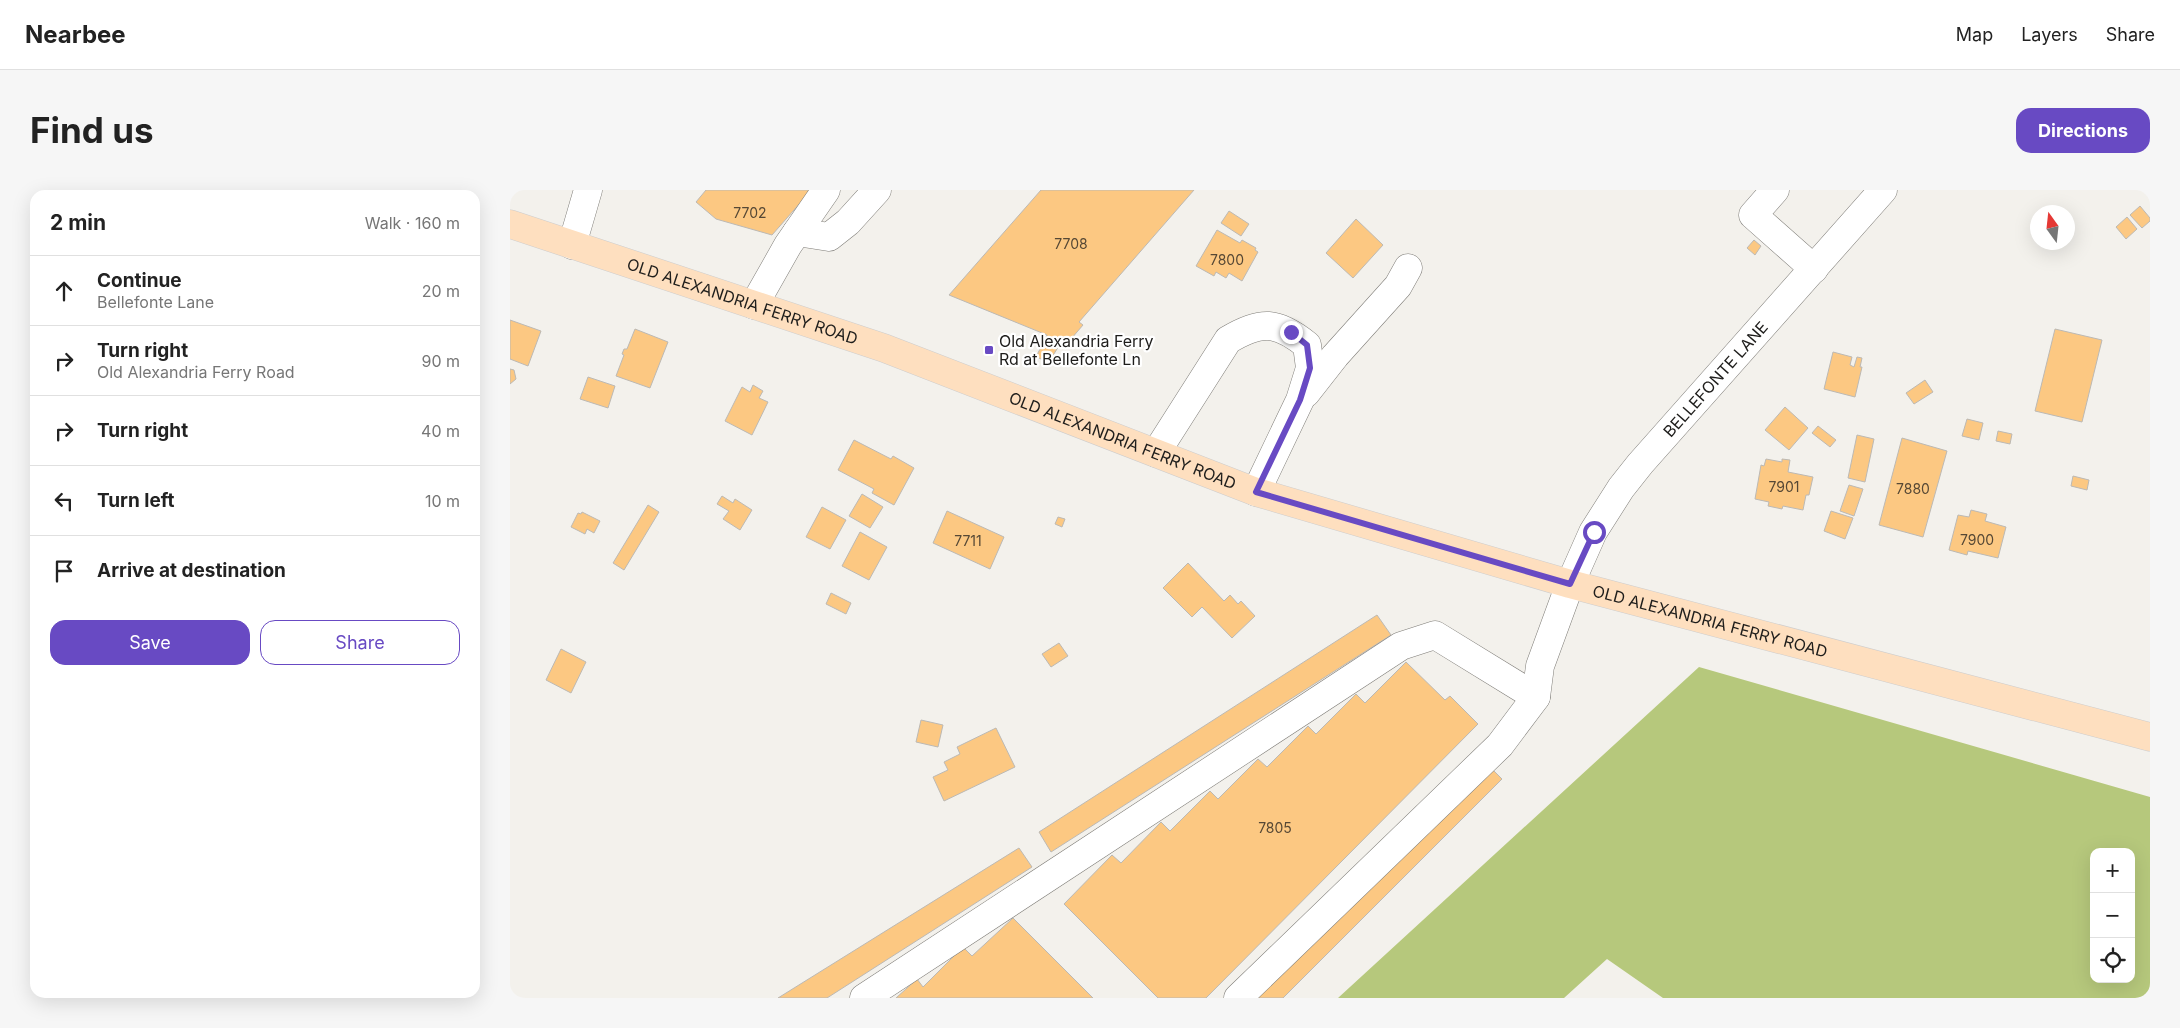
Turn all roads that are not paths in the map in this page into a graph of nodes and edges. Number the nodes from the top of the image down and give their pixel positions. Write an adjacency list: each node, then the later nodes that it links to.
1 (588, 190): 8 (street)
2 (826, 190): 7 (street)
3 (877, 190): 7 (street)
4 (1775, 190): 10 (street)
5 (1883, 190): 10 (street, BELLEFONTE LANE)
6 (510, 224): 8 (main road, OLD ALEXANDRIA FERRY ROAD)
7 (797, 232): 11 (street)
8 (572, 245): 11 (main road, OLD ALEXANDRIA FERRY ROAD)
9 (1408, 268): 12 (street)
10 (1814, 269): 15 (street, BELLEFONTE LANE)
11 (754, 305): 13 (main road, OLD ALEXANDRIA FERRY ROAD)
12 (1300, 400): 13 (street); 14 (street)
13 (1156, 453): 14 (main road, OLD ALEXANDRIA FERRY ROAD)
14 (1256, 492): 15 (main road, OLD ALEXANDRIA FERRY ROAD)
15 (1570, 584): 16 (street, BELLEFONTE LANE); 17 (main road, OLD ALEXANDRIA FERRY ROAD)
16 (1536, 697): 18 (street); 19 (street)
17 (2150, 737)
18 (864, 998)
19 (1238, 998)

